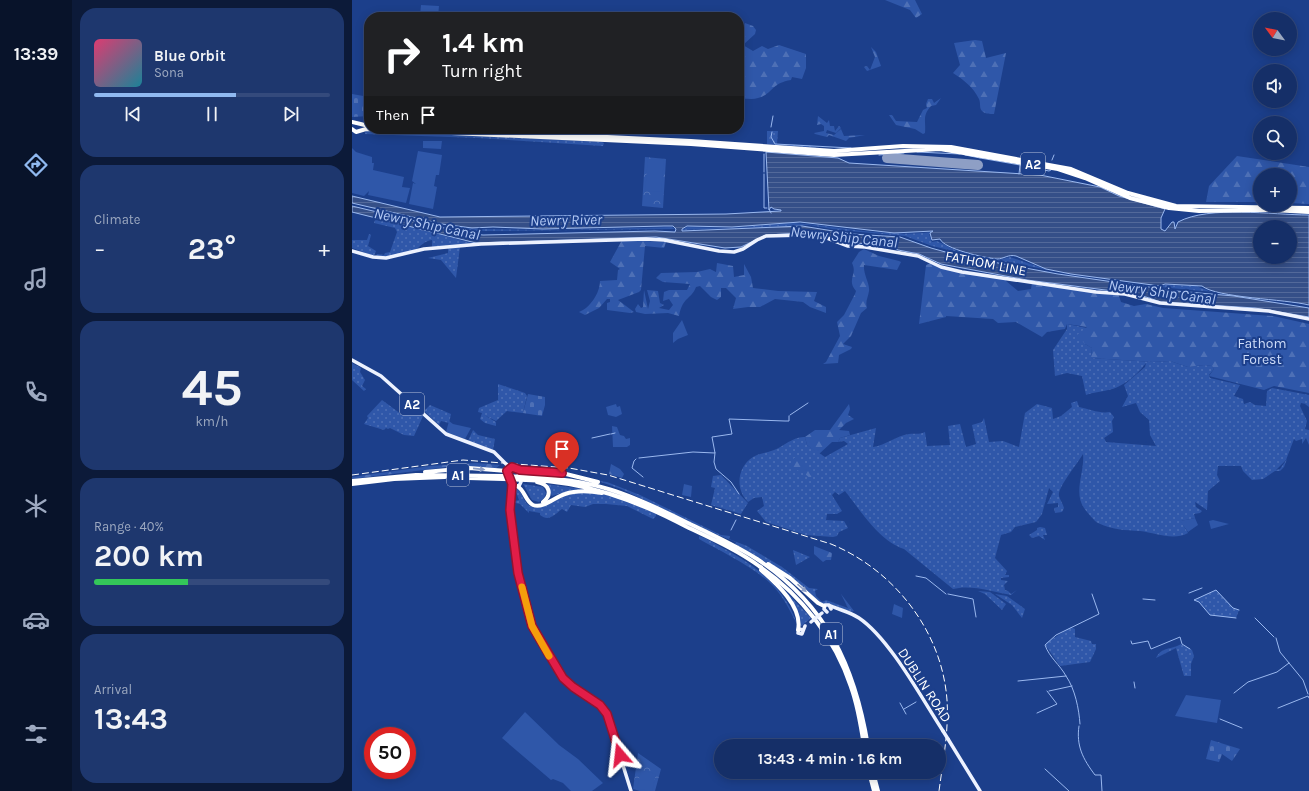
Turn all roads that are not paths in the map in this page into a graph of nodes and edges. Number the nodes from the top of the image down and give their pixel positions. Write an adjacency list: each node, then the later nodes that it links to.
1 (353, 123): 2 (highway)
2 (361, 124): 3 (highway); 5 (highway)
3 (364, 125)
4 (352, 129): 5 (highway, A2)
5 (360, 131): 6 (highway, A2)
6 (364, 131)
7 (465, 134): 10 (highway, A2)
8 (535, 134): 10 (highway, A2)
9 (1309, 208): 10 (highway, A2)
10 (1202, 209): 11 (highway, A2)
11 (1309, 212)
12 (352, 251): 13 (main road, FATHOM LINE)
13 (1309, 319)
14 (352, 360): 15 (main road, A2)
15 (507, 465): 16 (main road, A2); 17 (main road)
16 (514, 468): 17 (main road); 20 (main road); 24 (highway)
17 (508, 471): 18 (highway, one-way to 17); 23 (main road)
18 (413, 475): 19 (highway, A1); 21 (highway, A1)
19 (503, 478): 20 (highway, A1, bridge); 22 (highway, A1); 23 (highway, A1, bridge)
20 (525, 480): 20 (highway); 23 (highway, A1, bridge); 23 (main road); 24 (highway, A1)
21 (352, 481)
22 (352, 484)
23 (514, 484): 24 (highway); 33 (main road)
24 (618, 493): 25 (highway, A1)
25 (746, 555): 27 (highway, one-way to 27); 28 (highway); 29 (highway, A1); 30 (highway, A1)
26 (832, 608): 27 (main road); 27 (main road); 36 (main road, DUBLIN ROAD, bridge)
27 (824, 611): 28 (main road, bridge)
28 (800, 630)
29 (863, 739)
30 (867, 739)
31 (871, 779): 34 (highway)
32 (875, 779): 35 (highway)
33 (631, 791)
34 (874, 791)
35 (878, 791)
36 (980, 791)

